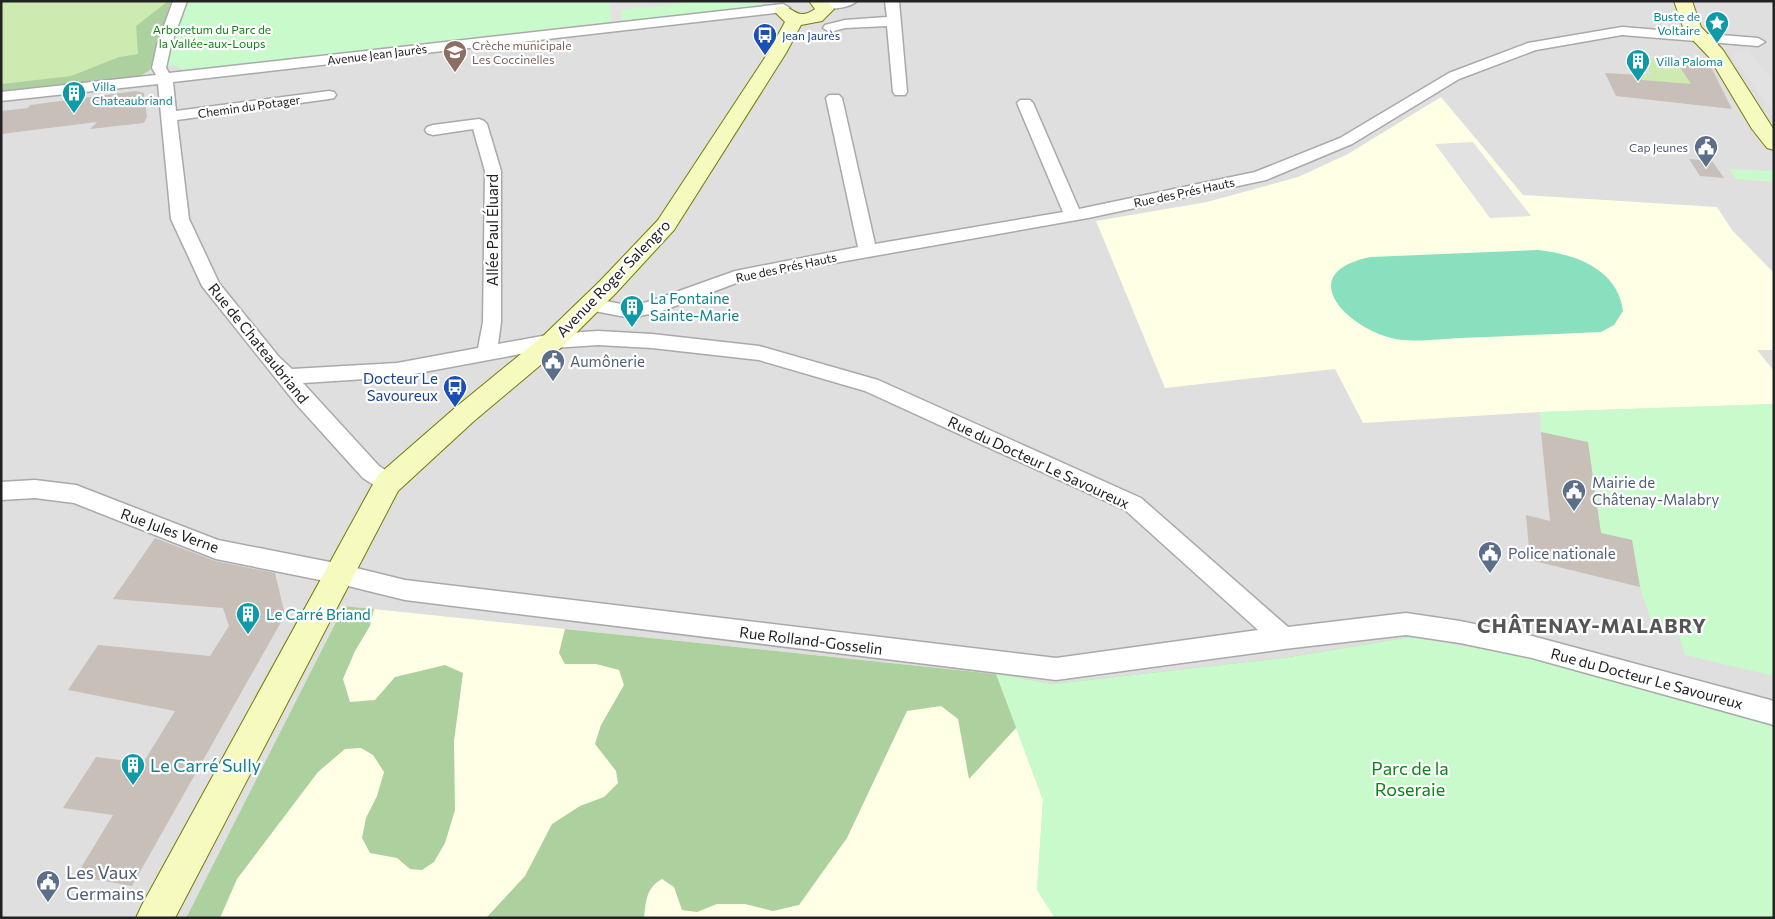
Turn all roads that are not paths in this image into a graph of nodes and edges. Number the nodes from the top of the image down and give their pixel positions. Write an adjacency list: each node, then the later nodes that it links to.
1 (180, 1): 13 (street, Rue de Chateaubriand)
2 (851, 1): 5 (street)
3 (892, 1): 7 (street)
4 (1682, 1): 9 (main road)
5 (820, 3): 6 (main road)
6 (790, 10): 13 (street, Avenue Jean Jaurès); 26 (main road, Avenue Roger Salengro)
7 (894, 21): 8 (street); 14 (street)
8 (830, 28)
9 (1697, 35): 10 (street, Rue des Prés Hauts); 12 (main road); 23 (street, Rue des Prés Hauts)
10 (1758, 42): 11 (street); 12 (street)
11 (1774, 43)
12 (1716, 54): 21 (main road)
13 (165, 79): 16 (street, Avenue Jean Jaurès); 19 (street, Rue de Chateaubriand)
14 (900, 92)
15 (329, 96): 19 (street, Chemin du Potager)
16 (1, 97)
17 (834, 98): 25 (street)
18 (1025, 103): 24 (street)
19 (169, 117): 29 (street, Rue de Chateaubriand)
20 (433, 130): 28 (street, Allée Paul Éluard)
21 (1774, 144)
22 (1250, 162): 23 (street)
23 (1260, 176): 24 (street, Rue des Prés Hauts)
24 (1073, 215): 25 (street, Rue des Prés Hauts)
25 (868, 251): 26 (street, Rue des Prés Hauts)
26 (590, 304): 27 (main road, Avenue Roger Salengro)
27 (553, 341): 28 (street, Rue du Docteur Le Savoureux); 30 (main road, Avenue Roger Salengro); 33 (street, Rue du Docteur Le Savoureux)
28 (487, 354): 29 (street, Rue du Docteur Le Savoureux)
29 (287, 377): 30 (street, Rue de Chateaubriand)
30 (388, 483): 32 (main road, Avenue Roger Salengro)
31 (1, 491): 32 (street, Rue Jules Verne)
32 (340, 574): 33 (street, Rue Rolland-Gosselin); 35 (main road, Avenue Roger Salengro)
33 (1284, 638): 34 (street, Rue du Docteur Le Savoureux)
34 (1774, 714)
35 (155, 918)

